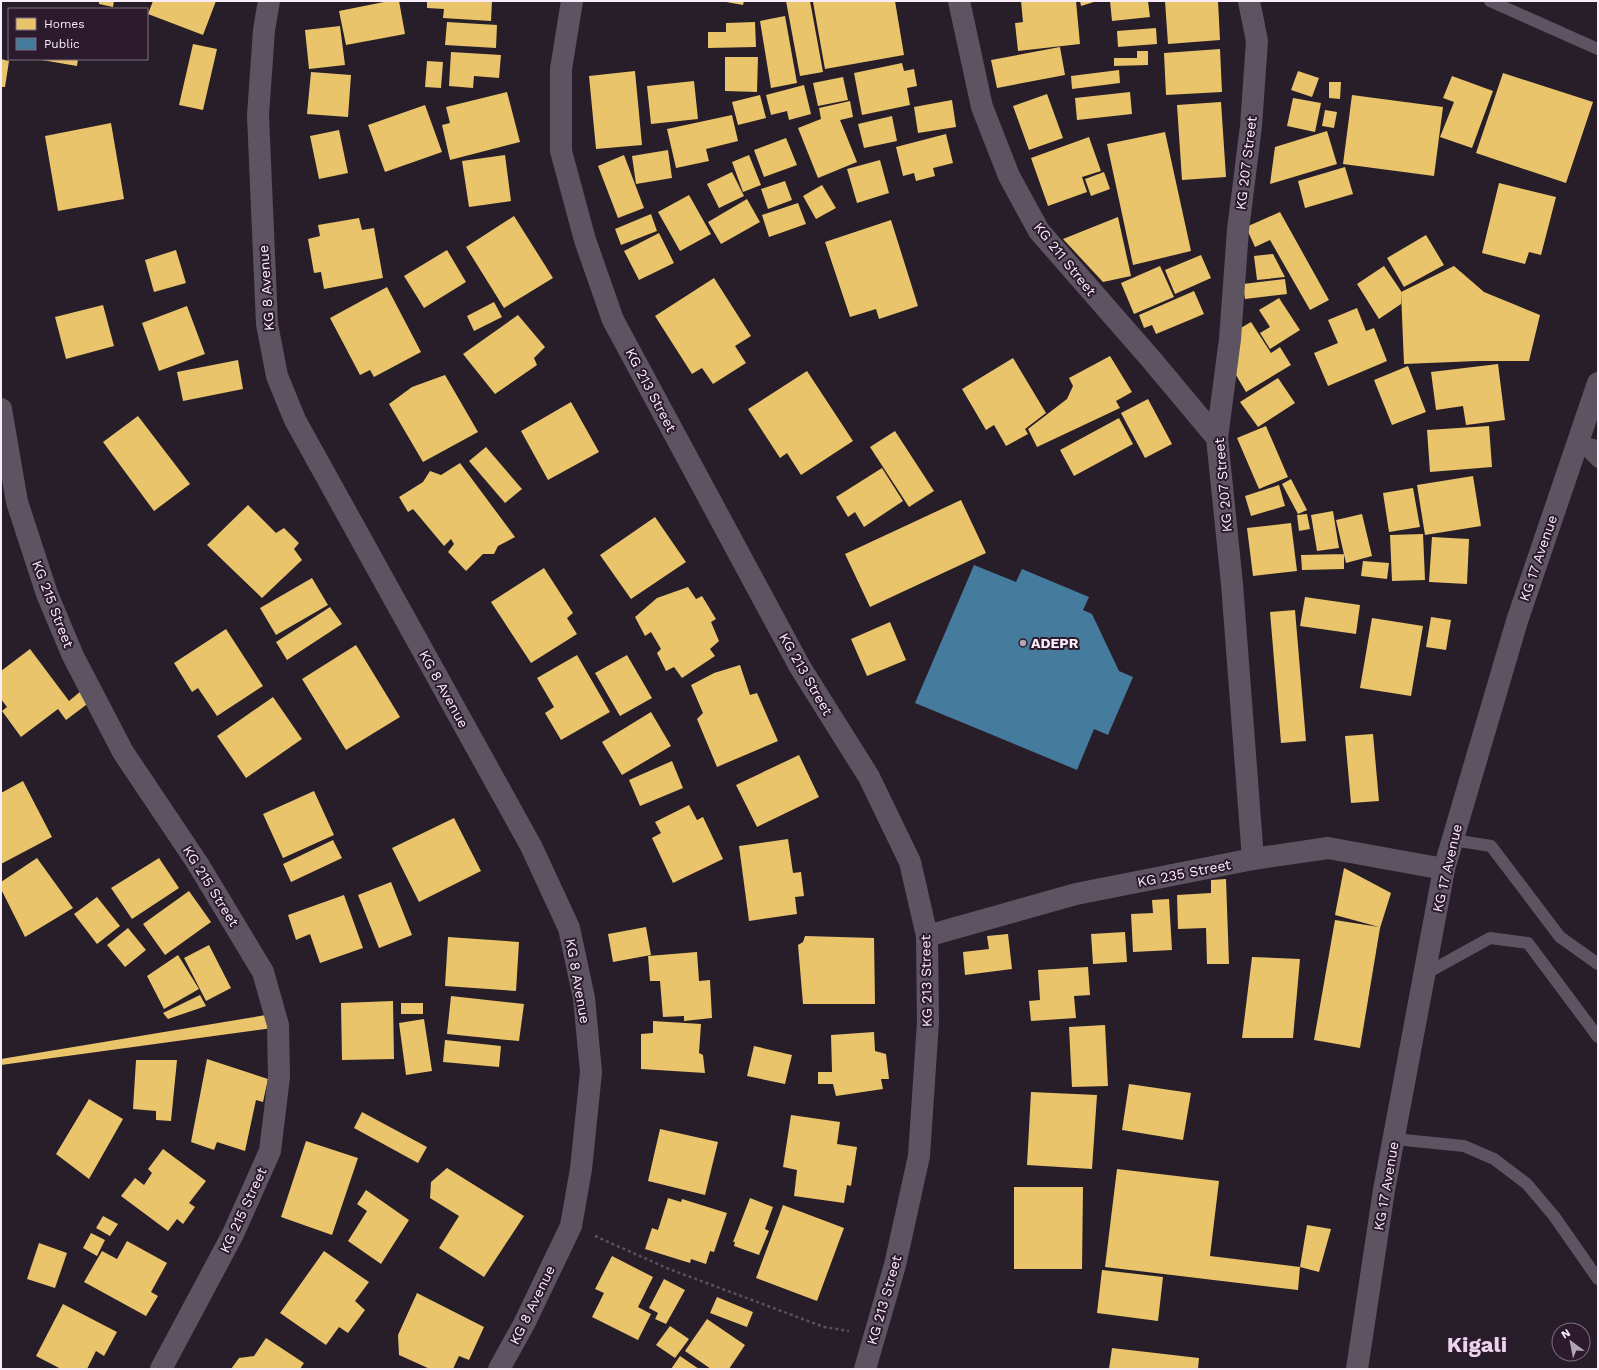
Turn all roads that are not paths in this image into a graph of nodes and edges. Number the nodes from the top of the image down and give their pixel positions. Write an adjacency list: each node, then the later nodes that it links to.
1 (268, 1): 22 (street, KG 8 Avenue)
2 (572, 1): 15 (street, KG 213 Street)
3 (959, 1): 9 (street, KG 211 Street)
4 (1249, 1): 9 (street, KG 207 Street)
5 (1490, 1): 6 (lane)
6 (1598, 49)
7 (1598, 382): 10 (street, KG 17 Avenue)
8 (1, 409): 21 (street, KG 215 Street)
9 (1217, 438): 13 (street, KG 207 Street)
10 (1588, 444): 11 (lane); 12 (street, KG 17 Avenue)
11 (1598, 462)
12 (1452, 840): 14 (street, KG 17 Avenue); 16 (lane)
13 (1253, 859): 14 (street, KG 235 Street); 15 (street, KG 235 Street)
14 (1444, 869): 17 (street, KG 17 Avenue)
15 (927, 936): 23 (street, KG 213 Street)
16 (1598, 964)
17 (1425, 974): 18 (lane); 19 (street, KG 17 Avenue)
18 (1598, 1037)
19 (1394, 1139): 20 (lane); 24 (street, KG 17 Avenue)
20 (1598, 1279)
21 (161, 1369)
22 (499, 1369)
23 (865, 1369)
24 (1357, 1369)

